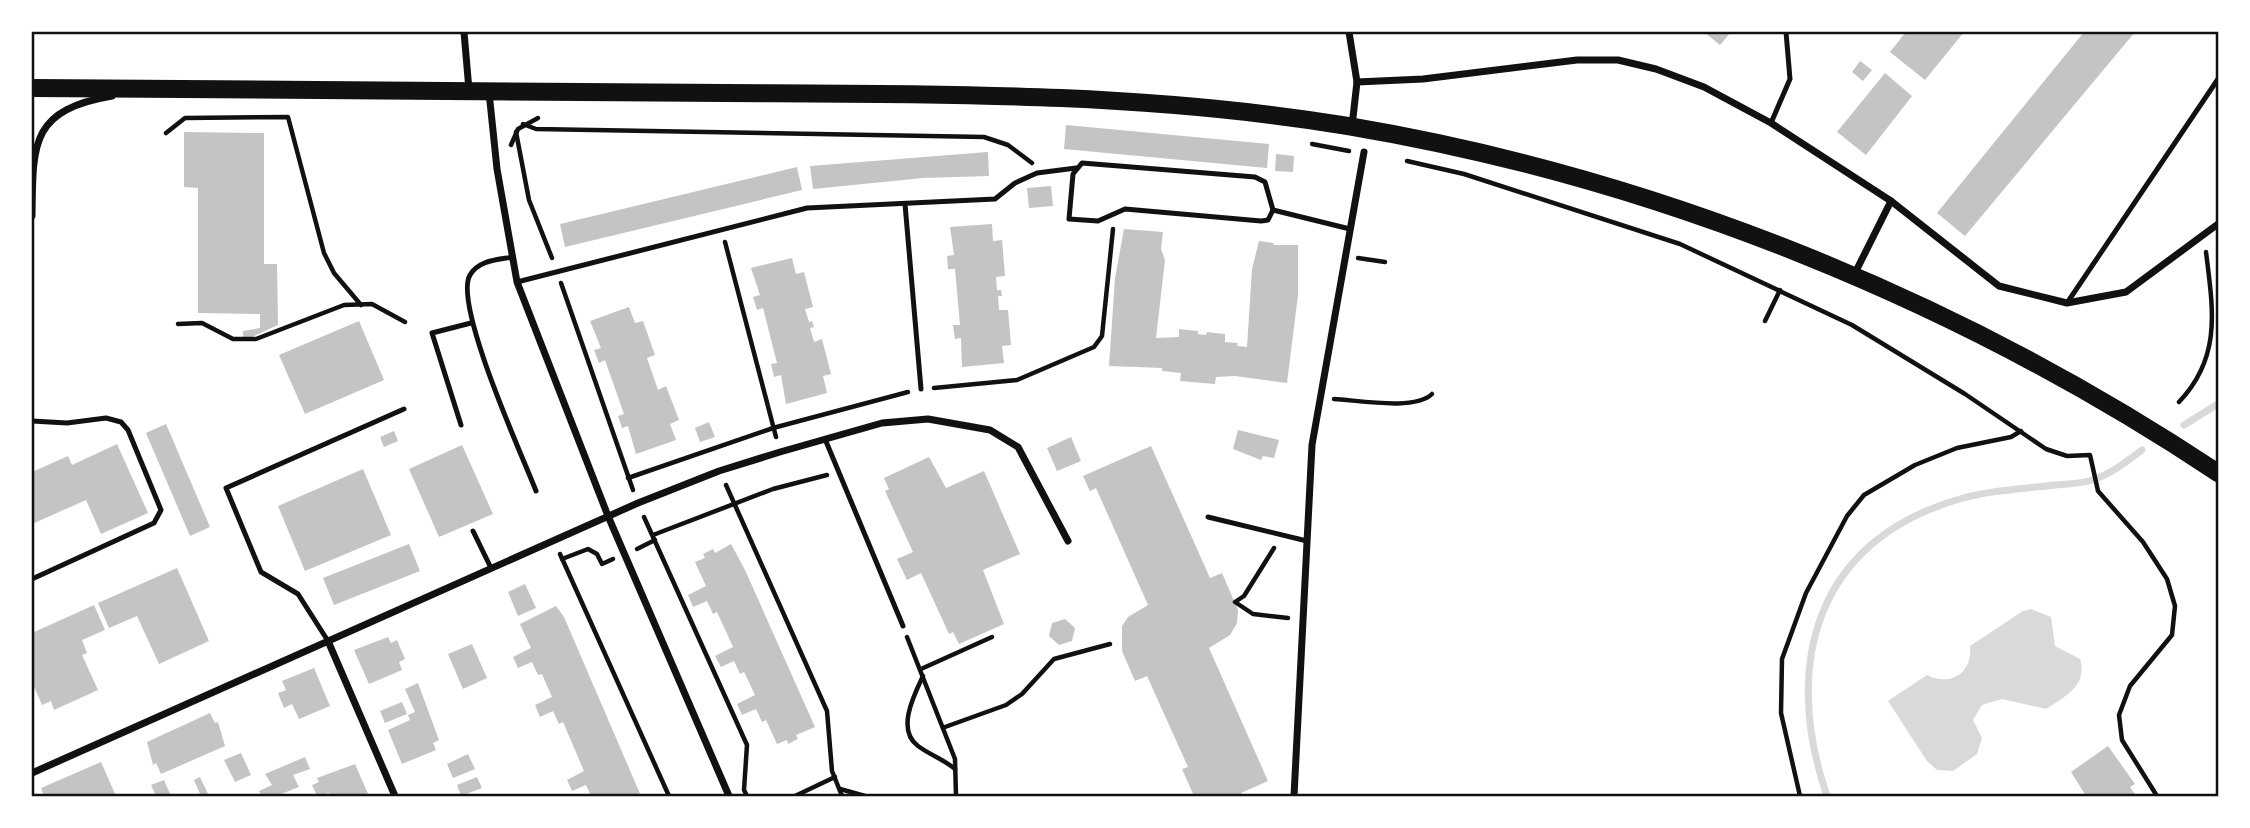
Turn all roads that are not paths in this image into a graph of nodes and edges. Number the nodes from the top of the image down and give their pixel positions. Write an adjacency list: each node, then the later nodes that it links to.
1 (464, 32): 8 (street)
2 (1349, 32): 5 (street)
3 (1786, 32): 10 (lane)
4 (2218, 79): 24 (lane)
5 (1357, 82): 10 (street); 11 (street)
6 (33, 88): 7 (main road)
7 (150, 89): 8 (main road); 12 (street)
8 (469, 91): 9 (main road)
9 (489, 91): 11 (main road); 21 (street)
10 (1771, 123): 15 (street)
11 (1352, 127): 22 (main road)
12 (32, 151): 18 (street)
13 (1364, 152): 20 (street)
14 (1076, 168): 16 (lane); 17 (lane); 17 (lane)
15 (1891, 201): 22 (street); 24 (street)
16 (905, 204): 23 (lane); 26 (lane)
17 (1273, 210): 20 (lane)
18 (32, 216)
19 (2218, 224): 24 (street)
20 (1350, 229): 37 (street)
21 (513, 257): 23 (street); 25 (lane)
22 (1854, 276): 31 (main road)
23 (517, 282): 33 (street)
24 (2067, 303)
25 (471, 323): 29 (lane); 32 (lane)
26 (922, 389)
27 (404, 409): 41 (lane)
28 (32, 421): 39 (lane)
29 (461, 425)
30 (825, 439): 33 (street); 36 (street); 40 (lane)
31 (2218, 473)
32 (536, 491)
33 (607, 516): 38 (street); 44 (street)
34 (1209, 517): 37 (lane)
35 (473, 531): 38 (lane)
36 (1068, 541)
37 (1307, 541): 45 (street)
38 (491, 568): 41 (street)
39 (32, 579)
40 (903, 626)
41 (328, 641): 42 (street); 43 (street)
42 (32, 773)
43 (395, 796)
44 (729, 796)
45 (1294, 796)

